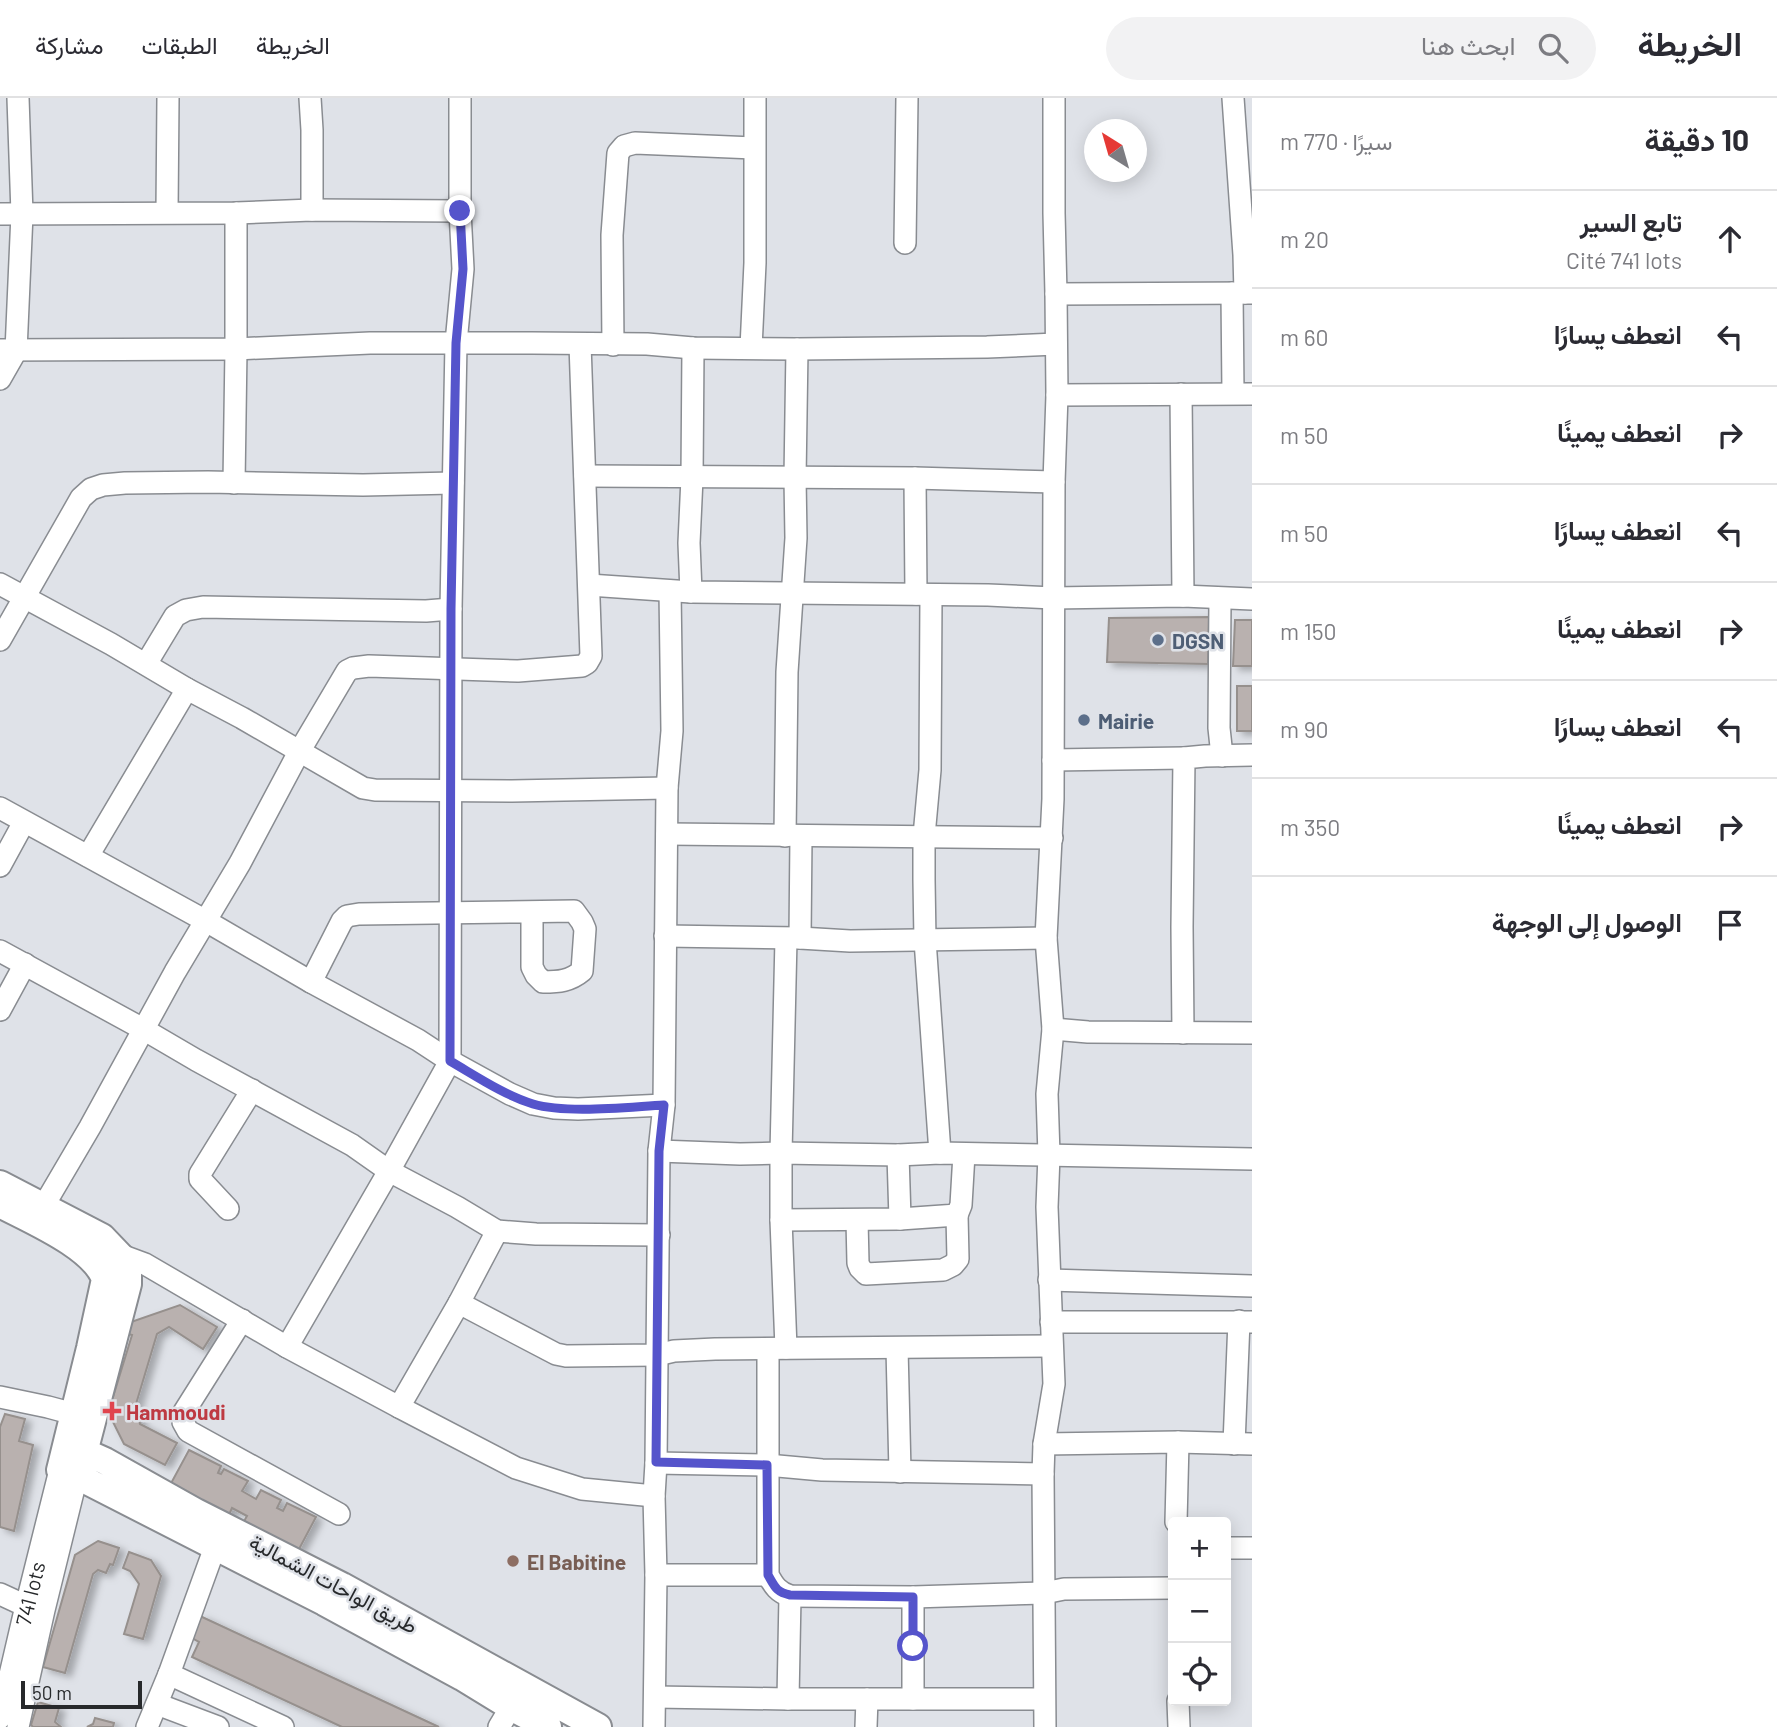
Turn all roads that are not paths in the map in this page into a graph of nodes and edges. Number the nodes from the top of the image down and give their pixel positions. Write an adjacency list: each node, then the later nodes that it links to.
1 (18, 98): 16 (street)
2 (168, 98): 13 (street)
3 (310, 98): 11 (street)
4 (460, 98): 12 (street)
5 (755, 98): 9 (street)
6 (907, 98): 17 (street)
7 (1054, 98): 19 (street)
8 (1233, 98): 10 (street)
9 (754, 148): 23 (street); 25 (street)
10 (1244, 160): 18 (street)
11 (312, 210): 12 (street); 14 (street)
12 (460, 211): 20 (street)
13 (167, 212): 14 (street); 16 (street)
14 (236, 213): 26 (street)
15 (0, 214): 16 (street)
16 (22, 215): 28 (street)
17 (905, 243)
18 (1243, 293): 19 (street); 30 (street)
19 (1056, 294): 22 (street)
20 (456, 343): 21 (street); 26 (street); 39 (street)
21 (580, 344): 23 (street); 33 (street)
22 (1056, 344): 27 (street); 31 (street)
23 (613, 345): 24 (street)
24 (693, 348): 25 (street); 34 (street)
25 (751, 348): 27 (street)
26 (236, 349): 28 (street); 37 (street)
27 (797, 349): 35 (street)
28 (8, 350): 29 (street)
29 (0, 379)
30 (1243, 393): 32 (street)
31 (1057, 394): 32 (street); 38 (street)
32 (1181, 394): 46 (street)
33 (585, 476): 34 (street); 41 (street)
34 (692, 478): 35 (street); 42 (street)
35 (795, 478): 36 (street); 43 (street)
36 (915, 478): 38 (street); 44 (street)
37 (234, 482): 39 (street); 45 (street)
38 (1054, 482): 47 (street)
39 (453, 483): 50 (street)
40 (0, 583): 45 (street)
41 (589, 585): 42 (street); 53 (street)
42 (680, 592): 43 (street); 60 (street)
43 (793, 594): 44 (street); 65 (street)
44 (923, 594): 47 (street); 66 (street)
45 (24, 596): 51 (street); 52 (street)
46 (1183, 596): 47 (street); 48 (street)
47 (1053, 598): 59 (street)
48 (1220, 599): 49 (street); 57 (street)
49 (1252, 599)
50 (451, 609): 52 (street); 53 (street)
51 (0, 640)
52 (146, 664): 54 (street)
53 (450, 668): 55 (street); 61 (street)
54 (187, 689): 55 (street); 68 (street)
55 (299, 752): 61 (street); 72 (street)
56 (1252, 755): 57 (street)
57 (1222, 756): 58 (street)
58 (1184, 758): 59 (street); 83 (street)
59 (1053, 760): 67 (street)
60 (667, 788): 61 (street); 64 (street)
61 (450, 791): 71 (street)
62 (0, 808): 63 (street)
63 (24, 822): 68 (street); 69 (street)
64 (667, 834): 65 (street); 73 (street)
65 (793, 836): 66 (street); 75 (street)
66 (924, 836): 67 (street); 76 (street)
67 (1052, 838): 74 (street)
68 (88, 856): 72 (street)
69 (0, 866)
70 (532, 912): 71 (street)
71 (450, 913): 79 (street); 85 (street)
72 (206, 921): 79 (street); 81 (street)
73 (665, 936): 75 (street); 87 (street)
74 (1046, 938): 76 (street); 82 (street)
75 (793, 939): 76 (street); 89 (street)
76 (925, 940): 90 (street)
77 (0, 951): 78 (street)
78 (25, 964): 80 (street); 81 (street)
79 (311, 982): 85 (street)
80 (0, 1010)
81 (143, 1029): 86 (street); 98 (street)
82 (1053, 1029): 83 (street); 93 (street)
83 (1183, 1033): 84 (street)
84 (1252, 1033)
85 (450, 1061): 87 (street); 95 (street)
86 (252, 1090): 95 (street); 99 (street)
87 (664, 1105): 88 (street)
88 (659, 1151): 89 (street); 105 (street)
89 (781, 1153): 92 (street); 102 (street)
90 (940, 1153): 91 (street); 92 (street)
91 (964, 1154): 93 (street); 100 (street)
92 (898, 1155): 101 (street)
93 (1049, 1155): 94 (street); 108 (street)
94 (1252, 1159)
95 (389, 1171): 104 (street); 115 (street)
96 (0, 1184): 98 (main road)
97 (0, 1205): 107 (main road)
98 (43, 1207): 106 (main road)
99 (228, 1209)
100 (957, 1215): 101 (street); 103 (street)
101 (900, 1219): 103 (street)
102 (781, 1220): 103 (street); 116 (street)
103 (857, 1220)
104 (496, 1231): 105 (street); 110 (street)
105 (659, 1235): 118 (street)
106 (118, 1254): 107 (street); 111 (street); 125 (main road)
107 (91, 1259): 121 (main road)
108 (1049, 1280): 109 (street); 112 (street)
109 (1252, 1286)
110 (459, 1303): 118 (street); 120 (street)
111 (242, 1321): 115 (street); 131 (street)
112 (1051, 1322): 113 (street); 114 (street)
113 (1245, 1322): 124 (street)
114 (1051, 1346): 117 (street); 123 (street)
115 (287, 1347): 120 (street)
116 (777, 1348): 117 (street); 118 (street); 127 (street)
117 (897, 1348): 128 (street)
118 (657, 1355): 126 (street)
119 (0, 1397): 121 (street)
120 (399, 1407): 130 (street)
121 (74, 1414): 125 (main road)
122 (1178, 1443): 123 (street); 124 (street); 132 (street)
123 (1044, 1444): 129 (street)
124 (1243, 1444)
125 (72, 1461): 133 (main road, طريق الواحات الشمالية); 143 (street, 741 lots); 159 (main road, طريق الواحات الشمالية)
126 (656, 1462): 127 (street); 130 (street)
127 (767, 1465): 128 (street); 137 (street)
128 (900, 1472): 129 (street)
129 (1043, 1474): 139 (street)
130 (654, 1496): 136 (street)
131 (339, 1514)
132 (1176, 1517)
133 (215, 1548): 144 (street); 152 (main road, طريق الواحات الشمالية)
134 (1231, 1548): 135 (street)
135 (1252, 1548)
136 (656, 1575): 137 (street); 145 (street)
137 (768, 1575): 141 (street)
138 (1168, 1588): 139 (street)
139 (1044, 1593): 142 (street); 149 (street)
140 (0, 1594): 143 (street)
141 (790, 1595): 142 (street); 146 (street)
142 (913, 1597): 148 (street)
143 (35, 1608): 153 (street, 741 lots); 155 (street)
144 (169, 1674): 150 (street); 157 (street)
145 (655, 1697): 146 (street); 160 (street)
146 (788, 1699): 147 (street)
147 (867, 1699): 148 (street); 161 (street)
148 (913, 1699): 149 (street)
149 (1044, 1699): 162 (street)
150 (157, 1704): 154 (street); 156 (street)
151 (1178, 1706): 163 (street)
152 (505, 1717): 158 (main road, طريق الواحات الشمالية)
153 (0, 1718)
154 (214, 1726)
155 (18, 1727)
156 (147, 1727)
157 (283, 1727)
158 (548, 1727)
159 (598, 1727)
160 (654, 1727)
161 (866, 1727)
162 (1045, 1727)
163 (1179, 1727)

